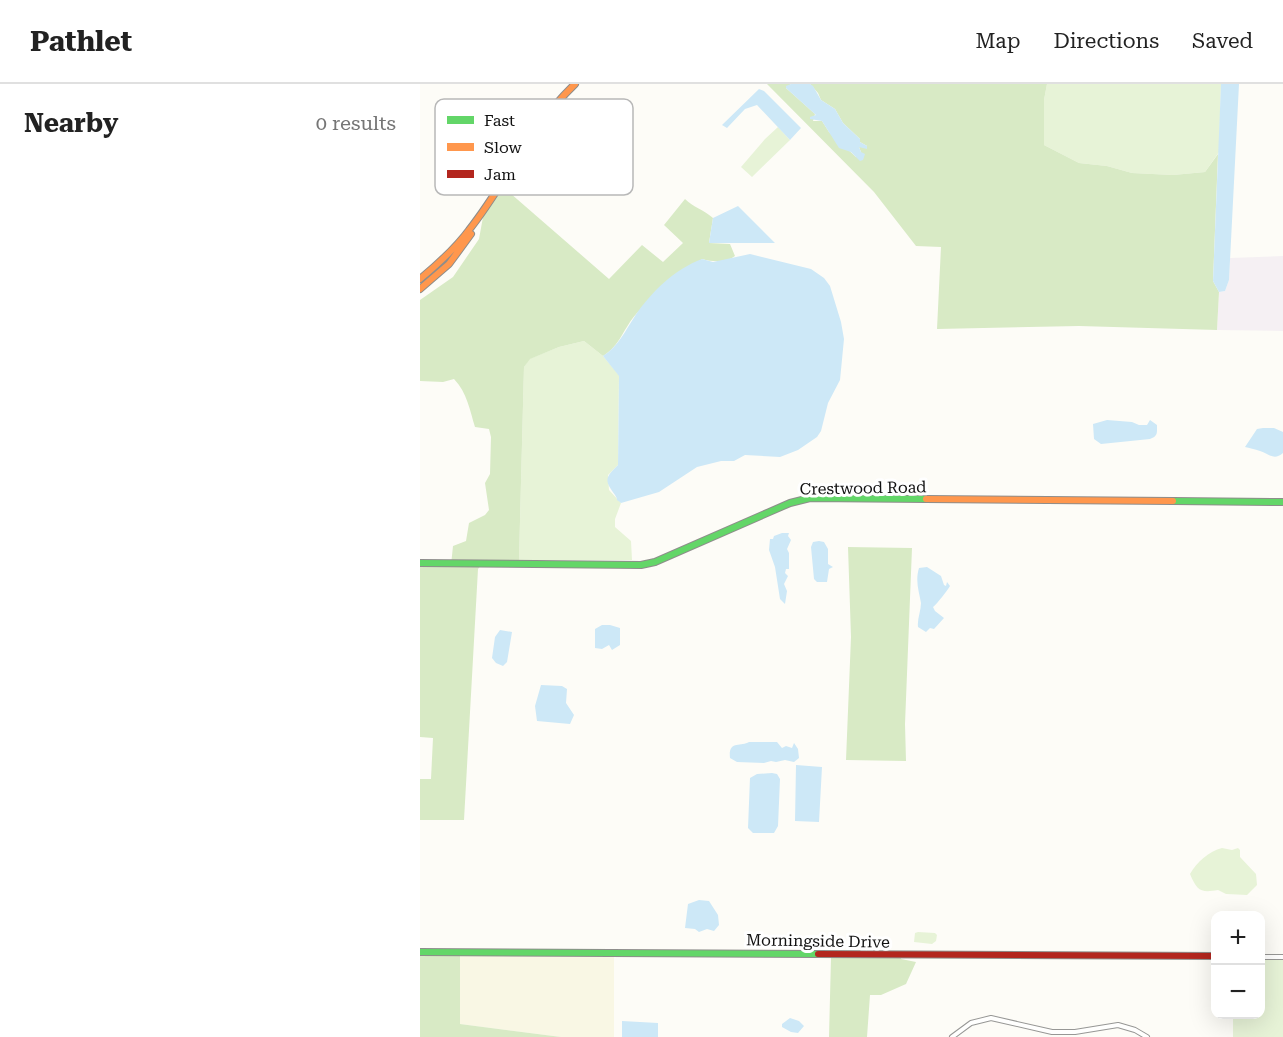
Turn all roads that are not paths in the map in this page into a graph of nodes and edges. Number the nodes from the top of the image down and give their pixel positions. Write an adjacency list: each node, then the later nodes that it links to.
1 (575, 84): 2 (street)
2 (560, 99)
3 (494, 195): 4 (street)
4 (479, 219): 5 (street); 6 (street)
5 (420, 279)
6 (420, 289)
7 (1283, 502): 8 (street, Crestwood Road)
8 (420, 564)
9 (420, 952): 10 (street, Morningside Drive)
10 (1211, 956)
11 (1265, 957): 12 (street)
12 (1283, 957)
13 (952, 1037): 14 (street)
14 (1147, 1037)

